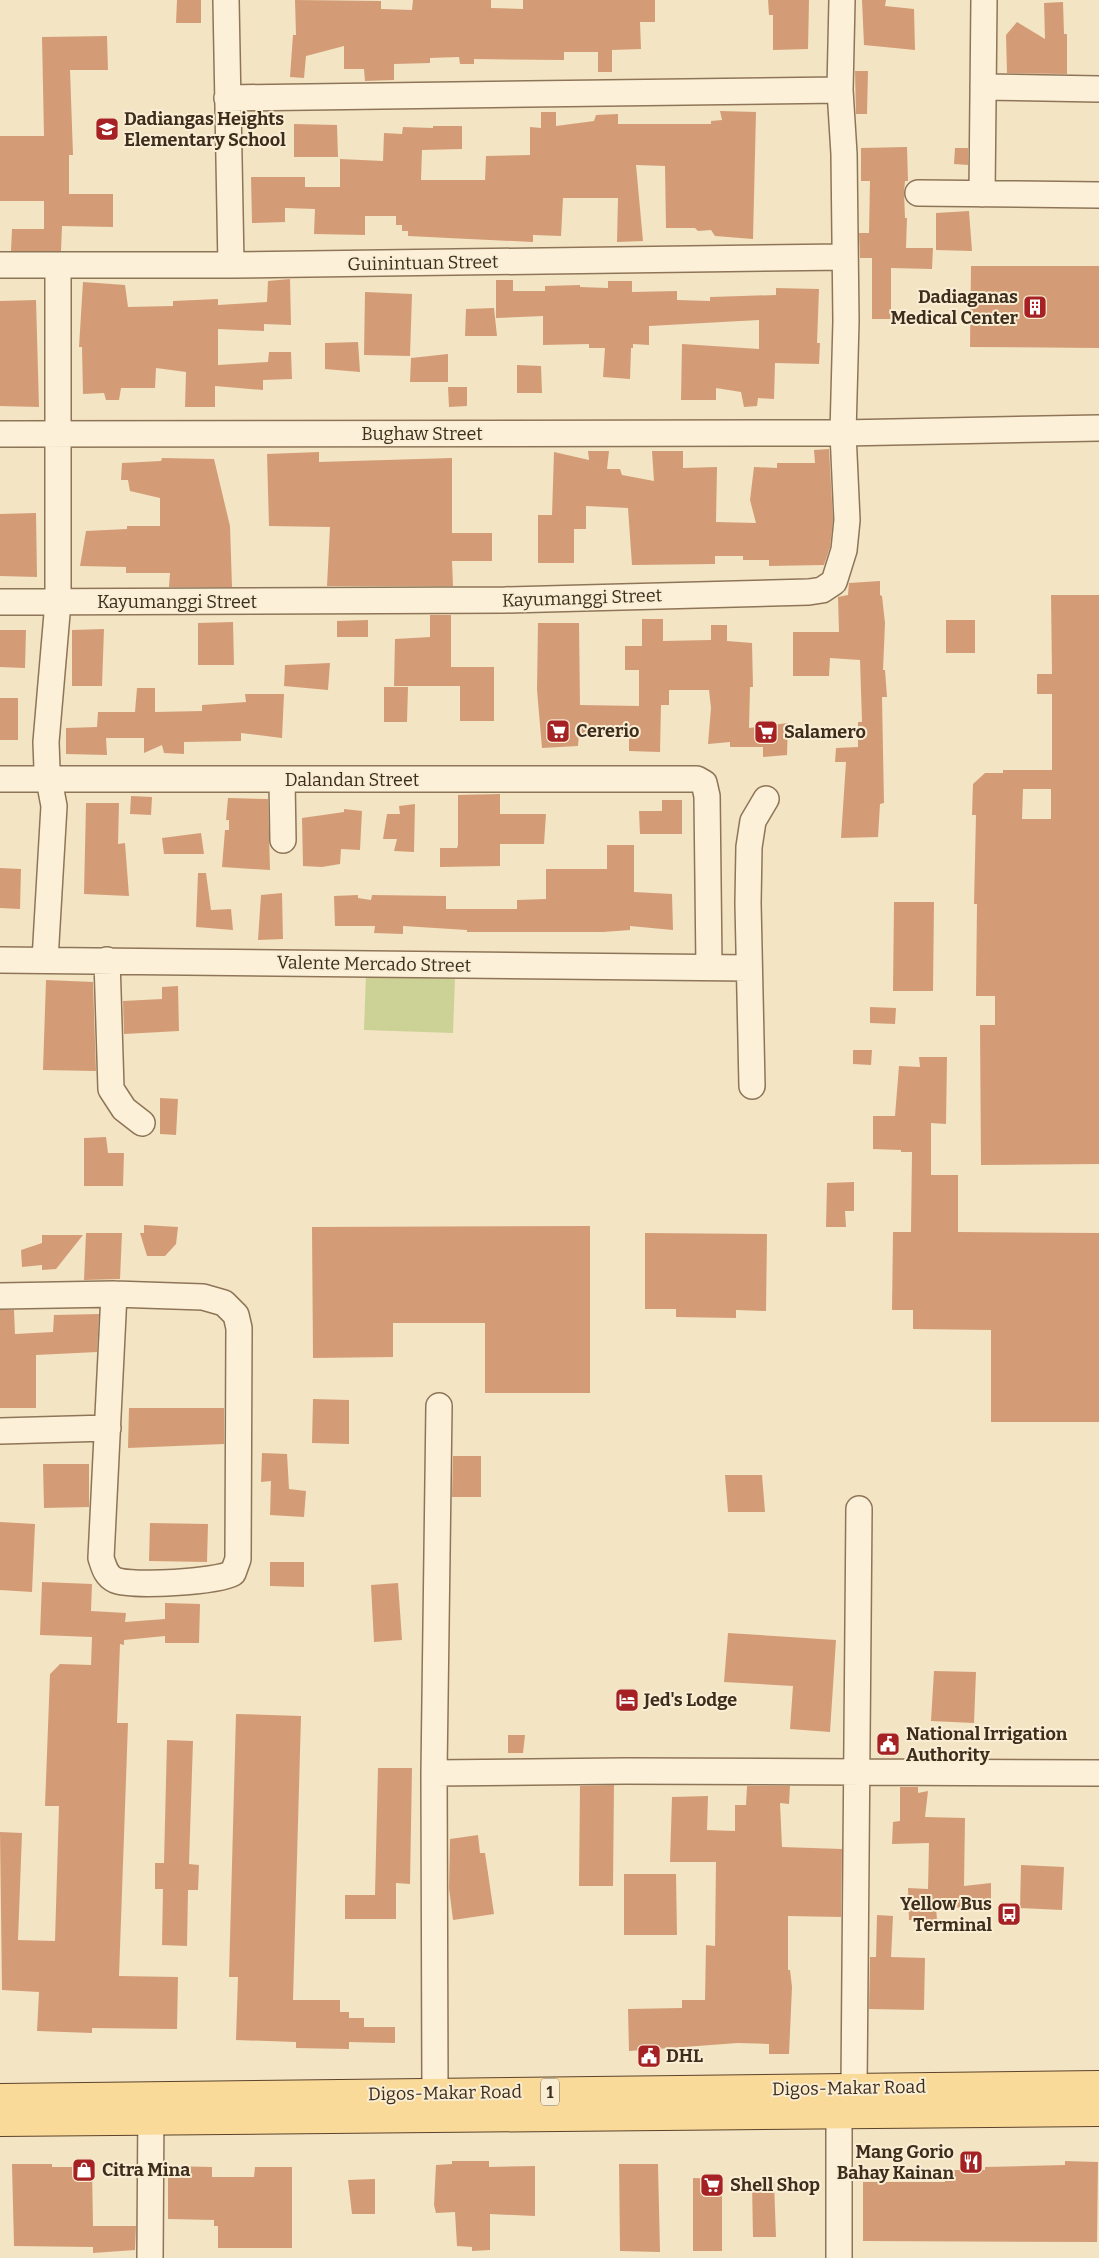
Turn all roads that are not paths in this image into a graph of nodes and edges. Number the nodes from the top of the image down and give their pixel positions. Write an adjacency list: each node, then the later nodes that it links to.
1 (226, 0): 7 (street)
2 (842, 0): 6 (street, Kayumanggi Street)
3 (984, 0): 4 (street)
4 (984, 87): 5 (street); 9 (street)
5 (1099, 89)
6 (840, 90): 7 (street); 11 (street, Kayumanggi Street)
7 (227, 98): 12 (street)
8 (918, 193): 9 (street)
9 (982, 194): 10 (street)
10 (1099, 195)
11 (845, 257): 12 (street, Guinintuan Street); 16 (street, Kayumanggi Street)
12 (231, 265): 14 (street, Guinintuan Street)
13 (0, 266): 14 (street, Guinintuan Street)
14 (58, 266): 18 (street)
15 (1099, 428): 16 (street, Bughaw Street)
16 (843, 433): 18 (street, Bughaw Street); 20 (street, Kayumanggi Street)
17 (0, 434): 18 (street, Bughaw Street)
18 (60, 434): 20 (street)
19 (0, 602): 20 (street, Kayumanggi Street)
20 (58, 602): 22 (street)
21 (0, 779): 22 (street, Dalandan Street)
22 (49, 780): 23 (street, Dalandan Street); 27 (street)
23 (282, 781): 25 (street); 29 (street, Dalandan Street)
24 (766, 799): 30 (street)
25 (283, 840)
26 (0, 960): 27 (street, Valente Mercado Street)
27 (45, 960): 28 (street, Valente Mercado Street)
28 (106, 960): 29 (street, Valente Mercado Street); 32 (street)
29 (709, 968): 30 (street, Valente Mercado Street)
30 (749, 968): 31 (street)
31 (752, 1086)
32 (142, 1123)
33 (114, 1294): 34 (street); 36 (street); 36 (street)
34 (0, 1296)
35 (439, 1406): 40 (street)
36 (108, 1428): 37 (street)
37 (0, 1431)
38 (859, 1509): 39 (street)
39 (856, 1772): 40 (street); 41 (street); 43 (street)
40 (434, 1773): 44 (street)
41 (1099, 1773)
42 (1099, 2085): 43 (main road, Digos-Makar Road / 1)
43 (854, 2088): 44 (main road, Digos-Makar Road / 1); 48 (street)
44 (435, 2093): 46 (main road, Digos-Makar Road / 1)
45 (0, 2098): 46 (main road, Digos-Makar Road / 1)
46 (151, 2108): 48 (main road, Digos-Makar Road / 1); 49 (main road, Digos-Makar Road / 1); 50 (street)
47 (1099, 2112): 48 (main road, Digos-Makar Road / 1)
48 (838, 2114): 51 (street)
49 (0, 2122)
50 (150, 2258)
51 (839, 2258)

